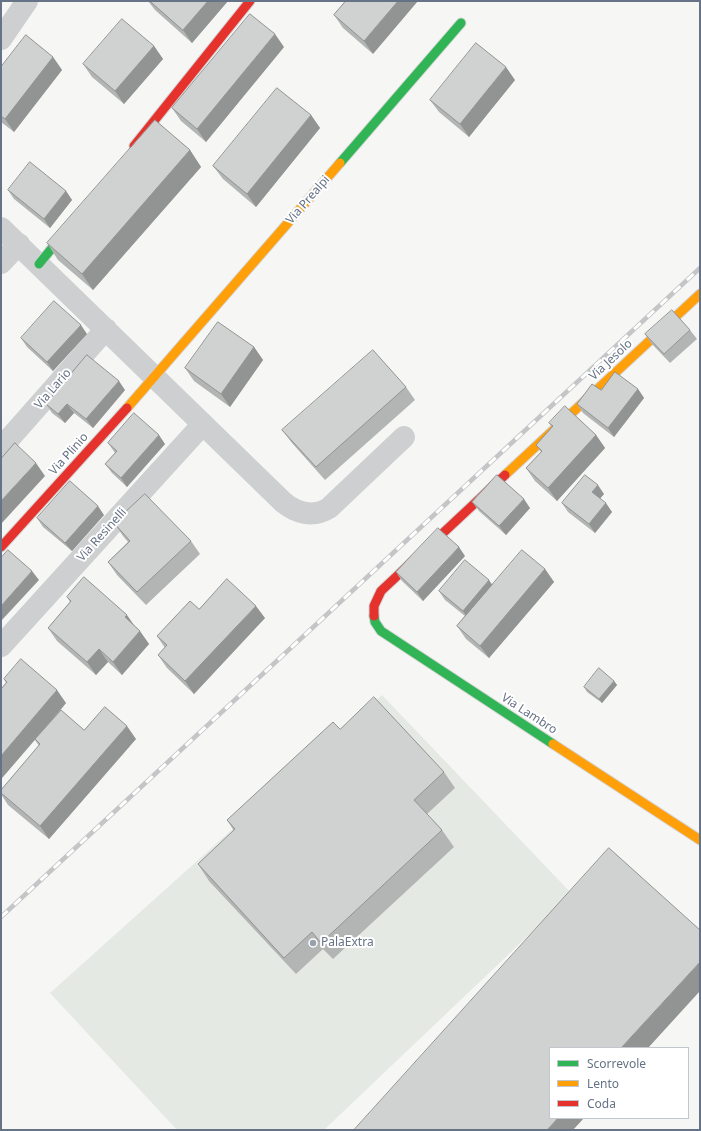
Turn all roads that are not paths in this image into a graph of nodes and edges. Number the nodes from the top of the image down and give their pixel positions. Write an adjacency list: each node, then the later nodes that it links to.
1 (27, 1): 4 (street)
2 (250, 1): 5 (street)
3 (461, 23): 13 (street, Via Prealpi)
4 (1, 39)
5 (127, 154)
6 (73, 221): 10 (street)
7 (1, 228): 8 (street)
8 (19, 244): 9 (street); 10 (street)
9 (1, 263)
10 (39, 264): 12 (street)
11 (700, 294): 18 (street, Via Jesolo)
12 (106, 329): 13 (street); 16 (street, Via Lario)
13 (155, 377): 14 (street); 17 (street, Via Plinio)
14 (203, 424): 15 (street); 19 (street, Via Resinelli)
15 (404, 437)
16 (1, 448)
17 (1, 547)
18 (381, 591): 20 (street, Via Lambro)
19 (1, 646)
20 (700, 840)

